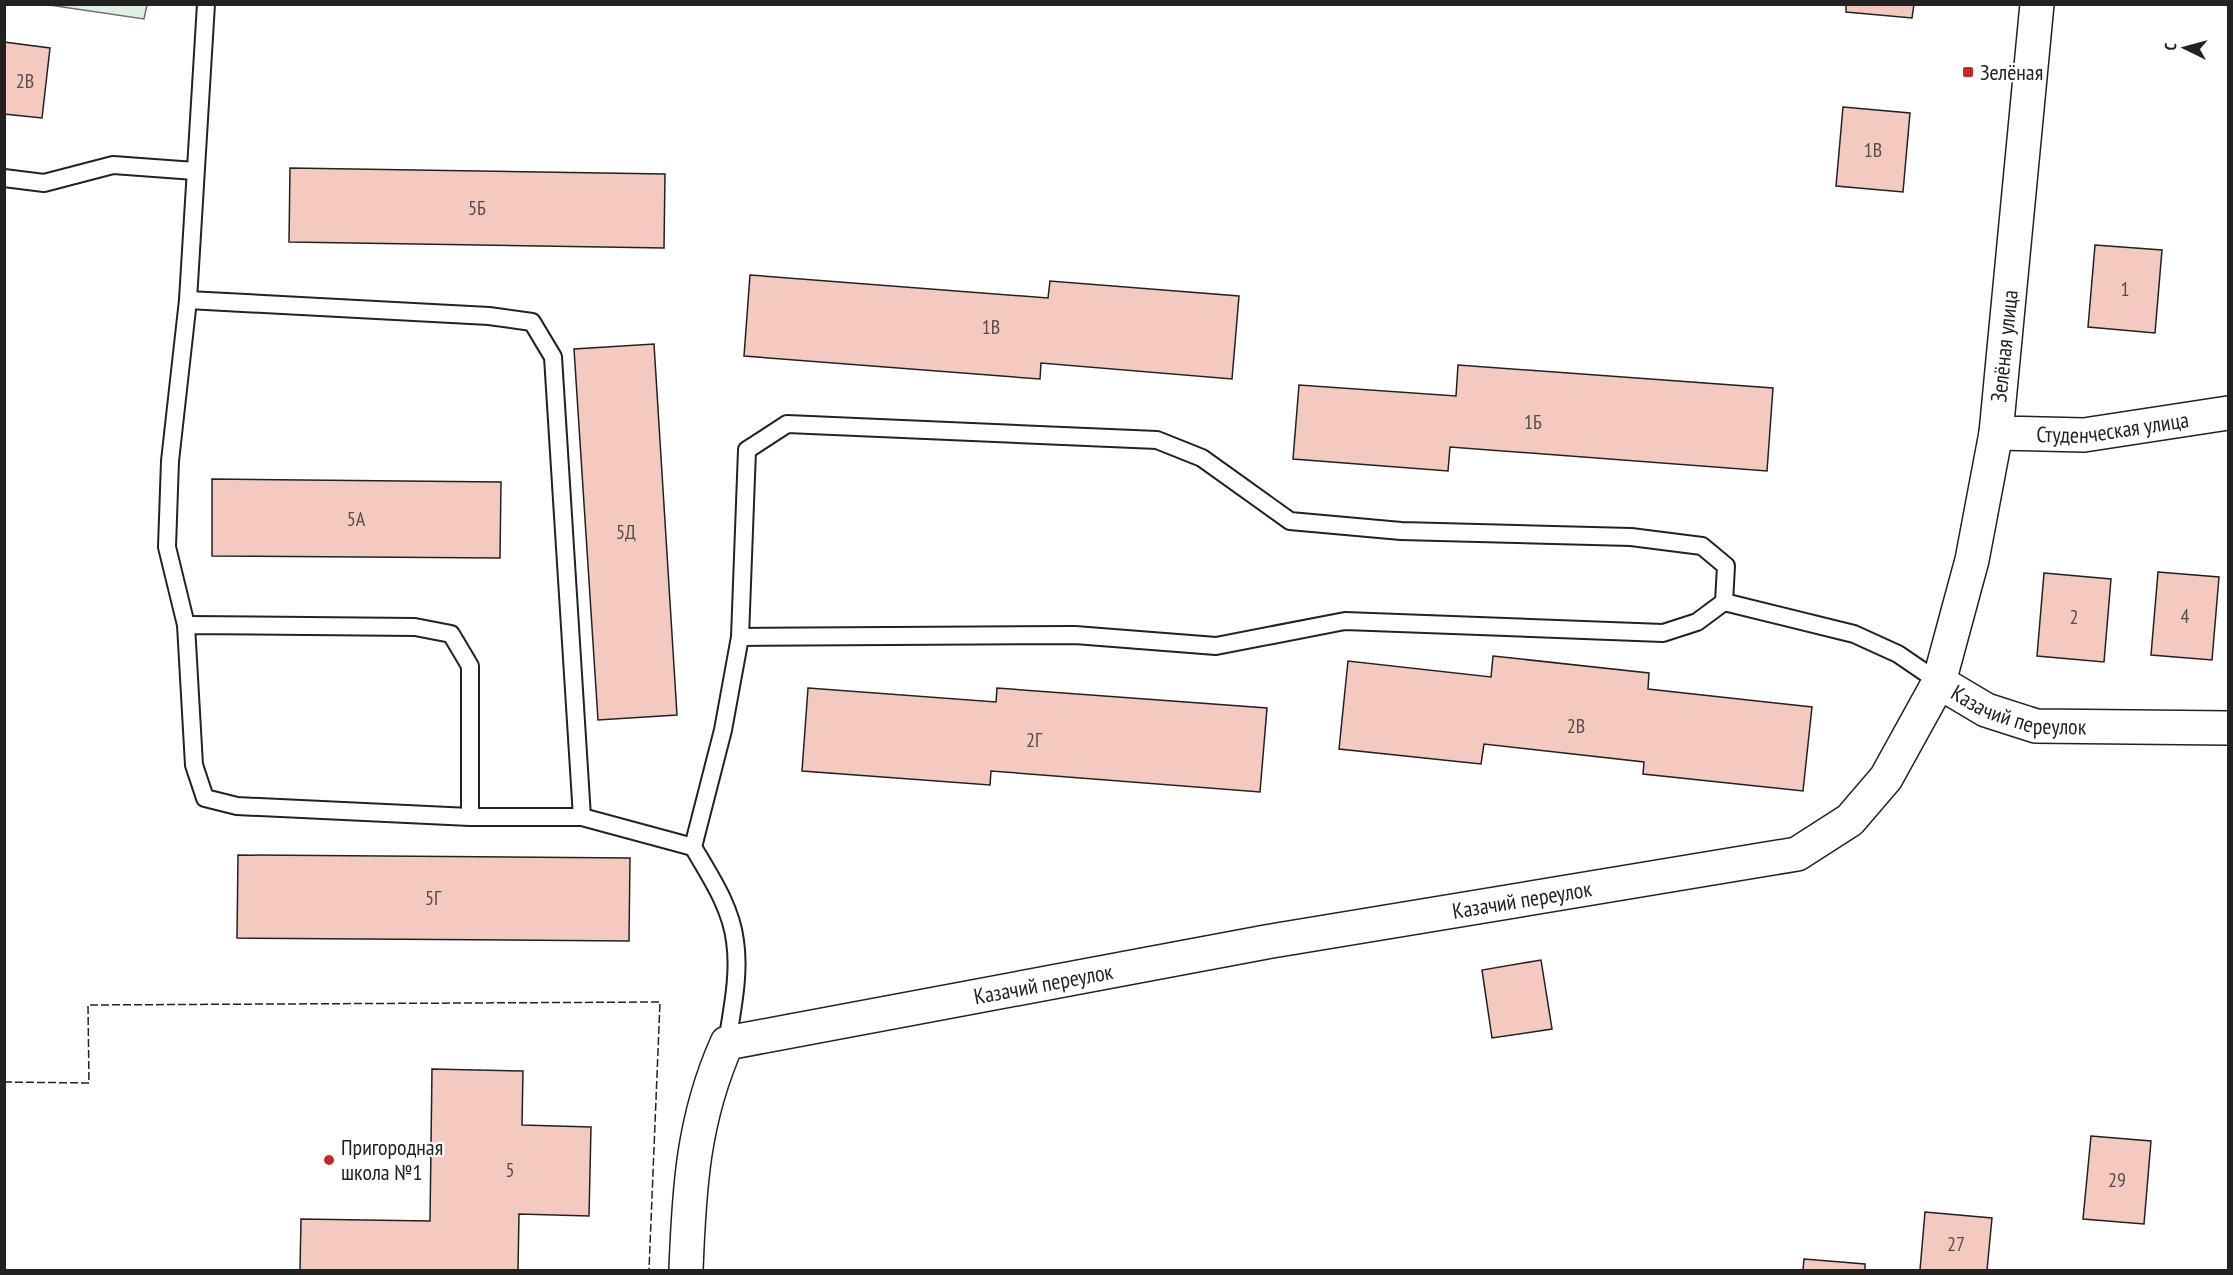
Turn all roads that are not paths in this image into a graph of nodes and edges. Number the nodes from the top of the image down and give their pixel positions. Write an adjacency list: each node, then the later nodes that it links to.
1 (206, 4): 3 (lane)
2 (2037, 4): 7 (street, Зелёная улица)
3 (195, 171): 4 (lane); 5 (lane)
4 (4, 178)
5 (188, 300): 9 (lane); 14 (lane)
6 (2229, 413): 7 (street, Студенческая улица)
7 (1996, 433): 11 (street, Зелёная улица)
8 (1724, 602): 10 (lane); 10 (lane); 11 (lane)
9 (186, 625): 13 (lane); 13 (lane)
10 (740, 637): 15 (lane)
11 (1939, 682): 12 (street, Казачий переулок); 16 (street, Казачий переулок)
12 (2229, 728)
13 (470, 817): 14 (lane)
14 (582, 817): 15 (lane)
15 (693, 847): 16 (lane)
16 (727, 1043): 17 (street)
17 (686, 1270)

